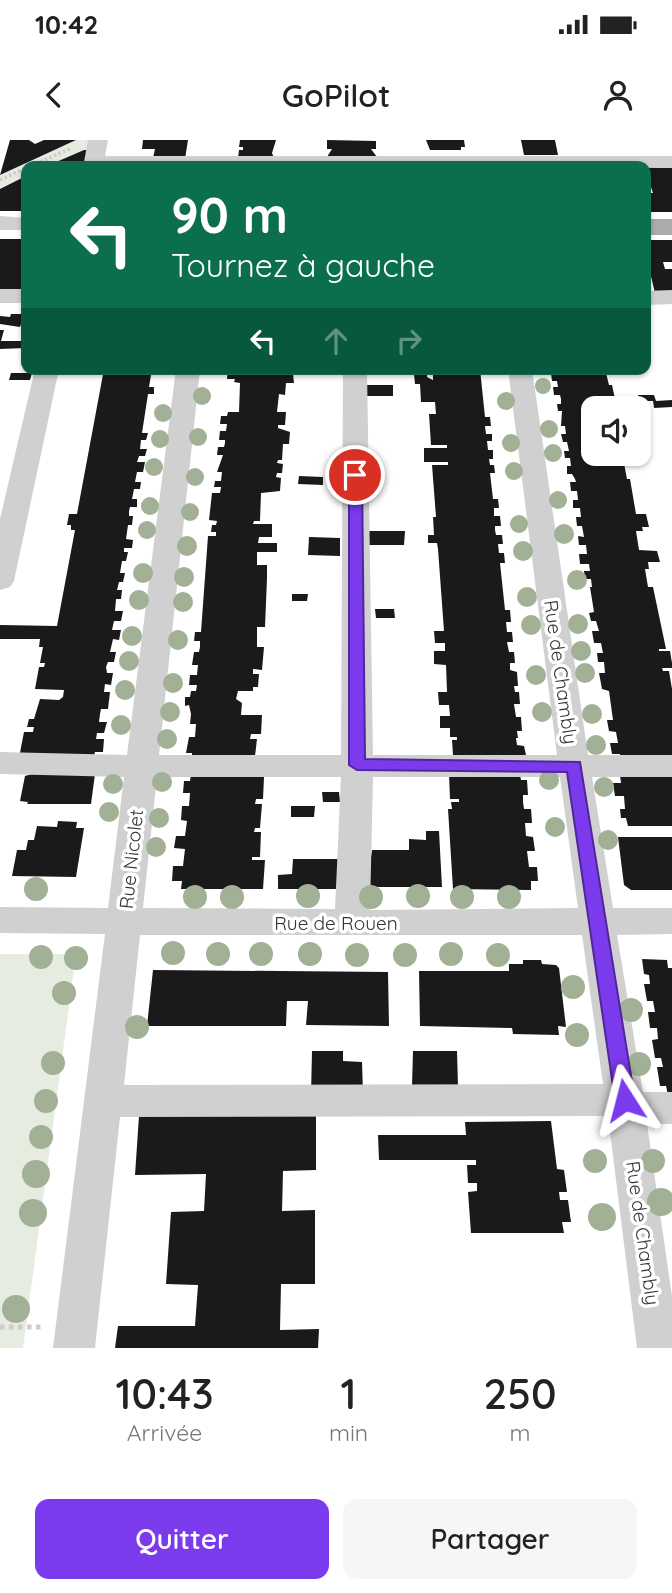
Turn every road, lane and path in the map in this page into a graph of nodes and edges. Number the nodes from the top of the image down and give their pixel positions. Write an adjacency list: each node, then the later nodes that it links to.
1 (216, 140): 6 (street)
2 (491, 140): 7 (street)
3 (88, 143): 4 (path); 5 (street)
4 (43, 161)
5 (94, 161)
6 (213, 161)
7 (494, 161)
8 (651, 162): 9 (street)
9 (672, 162)
10 (21, 171): 11 (path)
11 (0, 180)
12 (0, 223): 13 (street)
13 (21, 224)
14 (651, 227): 15 (main road)
15 (672, 227)
16 (0, 296): 17 (street)
17 (21, 296)
18 (661, 298): 19 (street)
19 (672, 322)
20 (46, 375): 24 (street)
21 (187, 375): 27 (street, Rue Nicolet)
22 (355, 375): 26 (street)
23 (521, 375): 28 (street, Rue de Chambly)
24 (0, 581)
25 (0, 763): 27 (street)
26 (357, 765): 27 (street); 28 (street); 34 (street)
27 (141, 766): 32 (street, Rue Nicolet)
28 (574, 766): 29 (street); 33 (street, Rue de Chambly)
29 (672, 766)
30 (0, 920): 32 (street, Rue de Rouen)
31 (672, 921): 33 (street, Rue de Rouen)
32 (124, 922): 34 (street, Rue de Rouen); 35 (street, Rue Nicolet)
33 (597, 922): 34 (street, Rue de Rouen); 36 (street, Rue de Chambly)
34 (352, 923)
35 (104, 1101): 36 (street); 40 (street, Rue Nicolet)
36 (626, 1104): 37 (street); 41 (street, Rue de Chambly)
37 (672, 1108)
38 (0, 1327): 39 (path)
39 (41, 1327)
40 (74, 1348)
41 (658, 1348)

